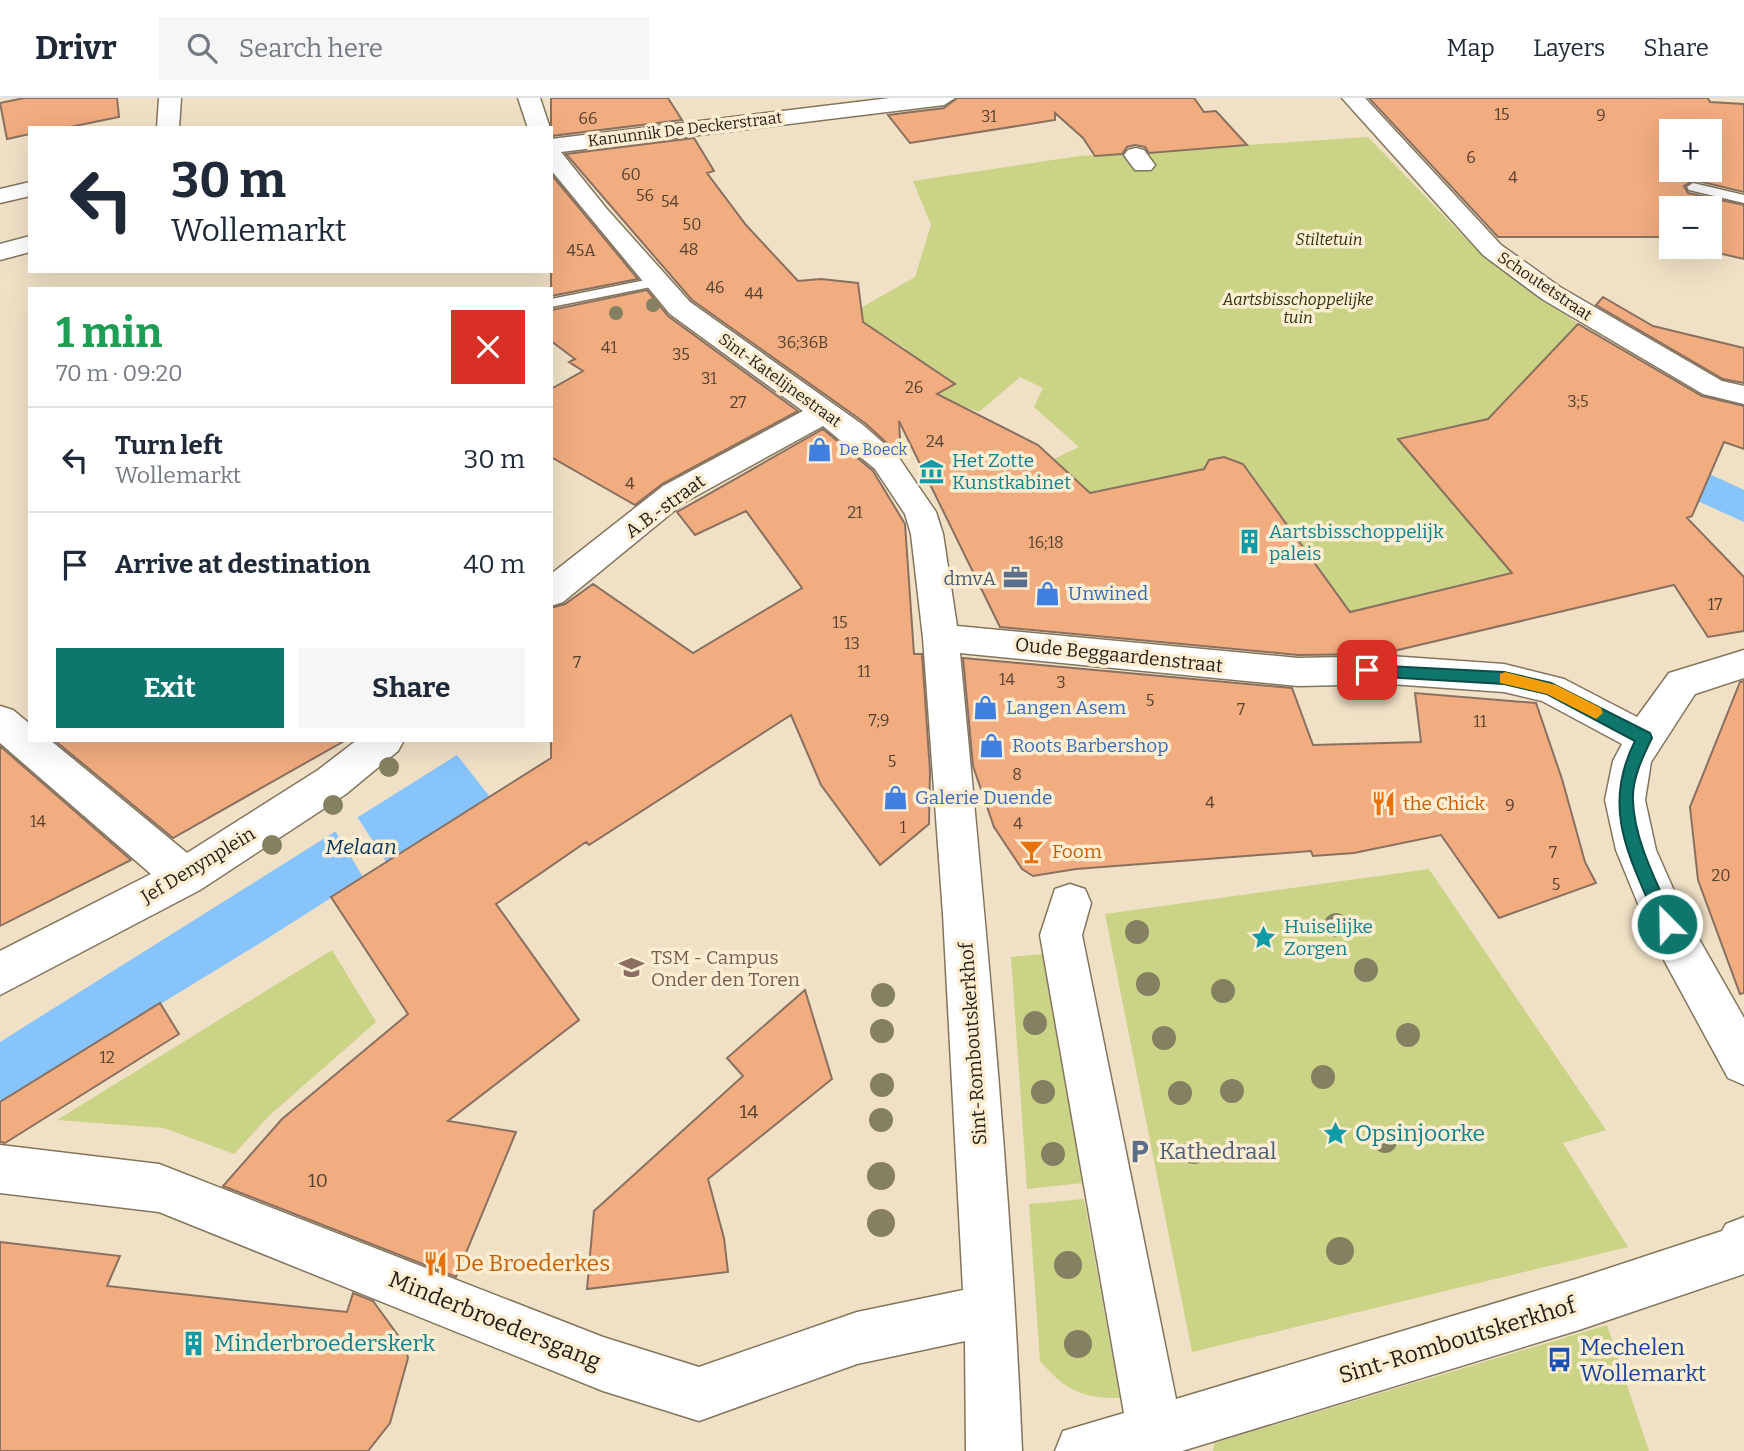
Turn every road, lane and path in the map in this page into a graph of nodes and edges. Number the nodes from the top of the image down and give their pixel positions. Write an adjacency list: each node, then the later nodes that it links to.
1 (170, 98): 5 (street)
2 (529, 98): 6 (street)
3 (944, 98): 7 (street, Kanunnik De Deckerstraat)
4 (1353, 98): 17 (street, Schoutetstraat)
5 (168, 126)
6 (538, 126)
7 (553, 146)
8 (553, 156): 15 (street, Sint-Katelijnestraat)
9 (1693, 187): 12 (lane)
10 (28, 189): 11 (street)
11 (0, 196)
12 (1744, 199)
13 (28, 244): 14 (street)
14 (0, 251)
15 (656, 282): 16 (lane); 18 (street, Sint-Katelijnestraat)
16 (553, 303)
17 (1744, 395)
18 (825, 412): 19 (street, A.B.-straat); 20 (street, Sint-Katelijnestraat)
19 (553, 591)
20 (941, 638): 23 (street, Oude Beggaardenstraat); 31 (street, Sint-Romboutskerkhof)
21 (1744, 664): 23 (street)
22 (0, 721): 25 (street)
23 (1644, 738): 28 (street)
24 (382, 742): 25 (street, Jef Denynplein)
25 (185, 877): 27 (street, Jef Denynplein)
26 (1070, 903): 32 (street)
27 (0, 974)
28 (1744, 1062)
29 (0, 1169): 31 (street, Minderbroedersgang)
30 (1744, 1242): 32 (street, Sint-Romboutskerkhof)
31 (990, 1310): 33 (street, Sint-Romboutskerkhof)
32 (1156, 1433): 34 (street, Sint-Romboutskerkhof)
33 (994, 1451)
34 (1083, 1451)

